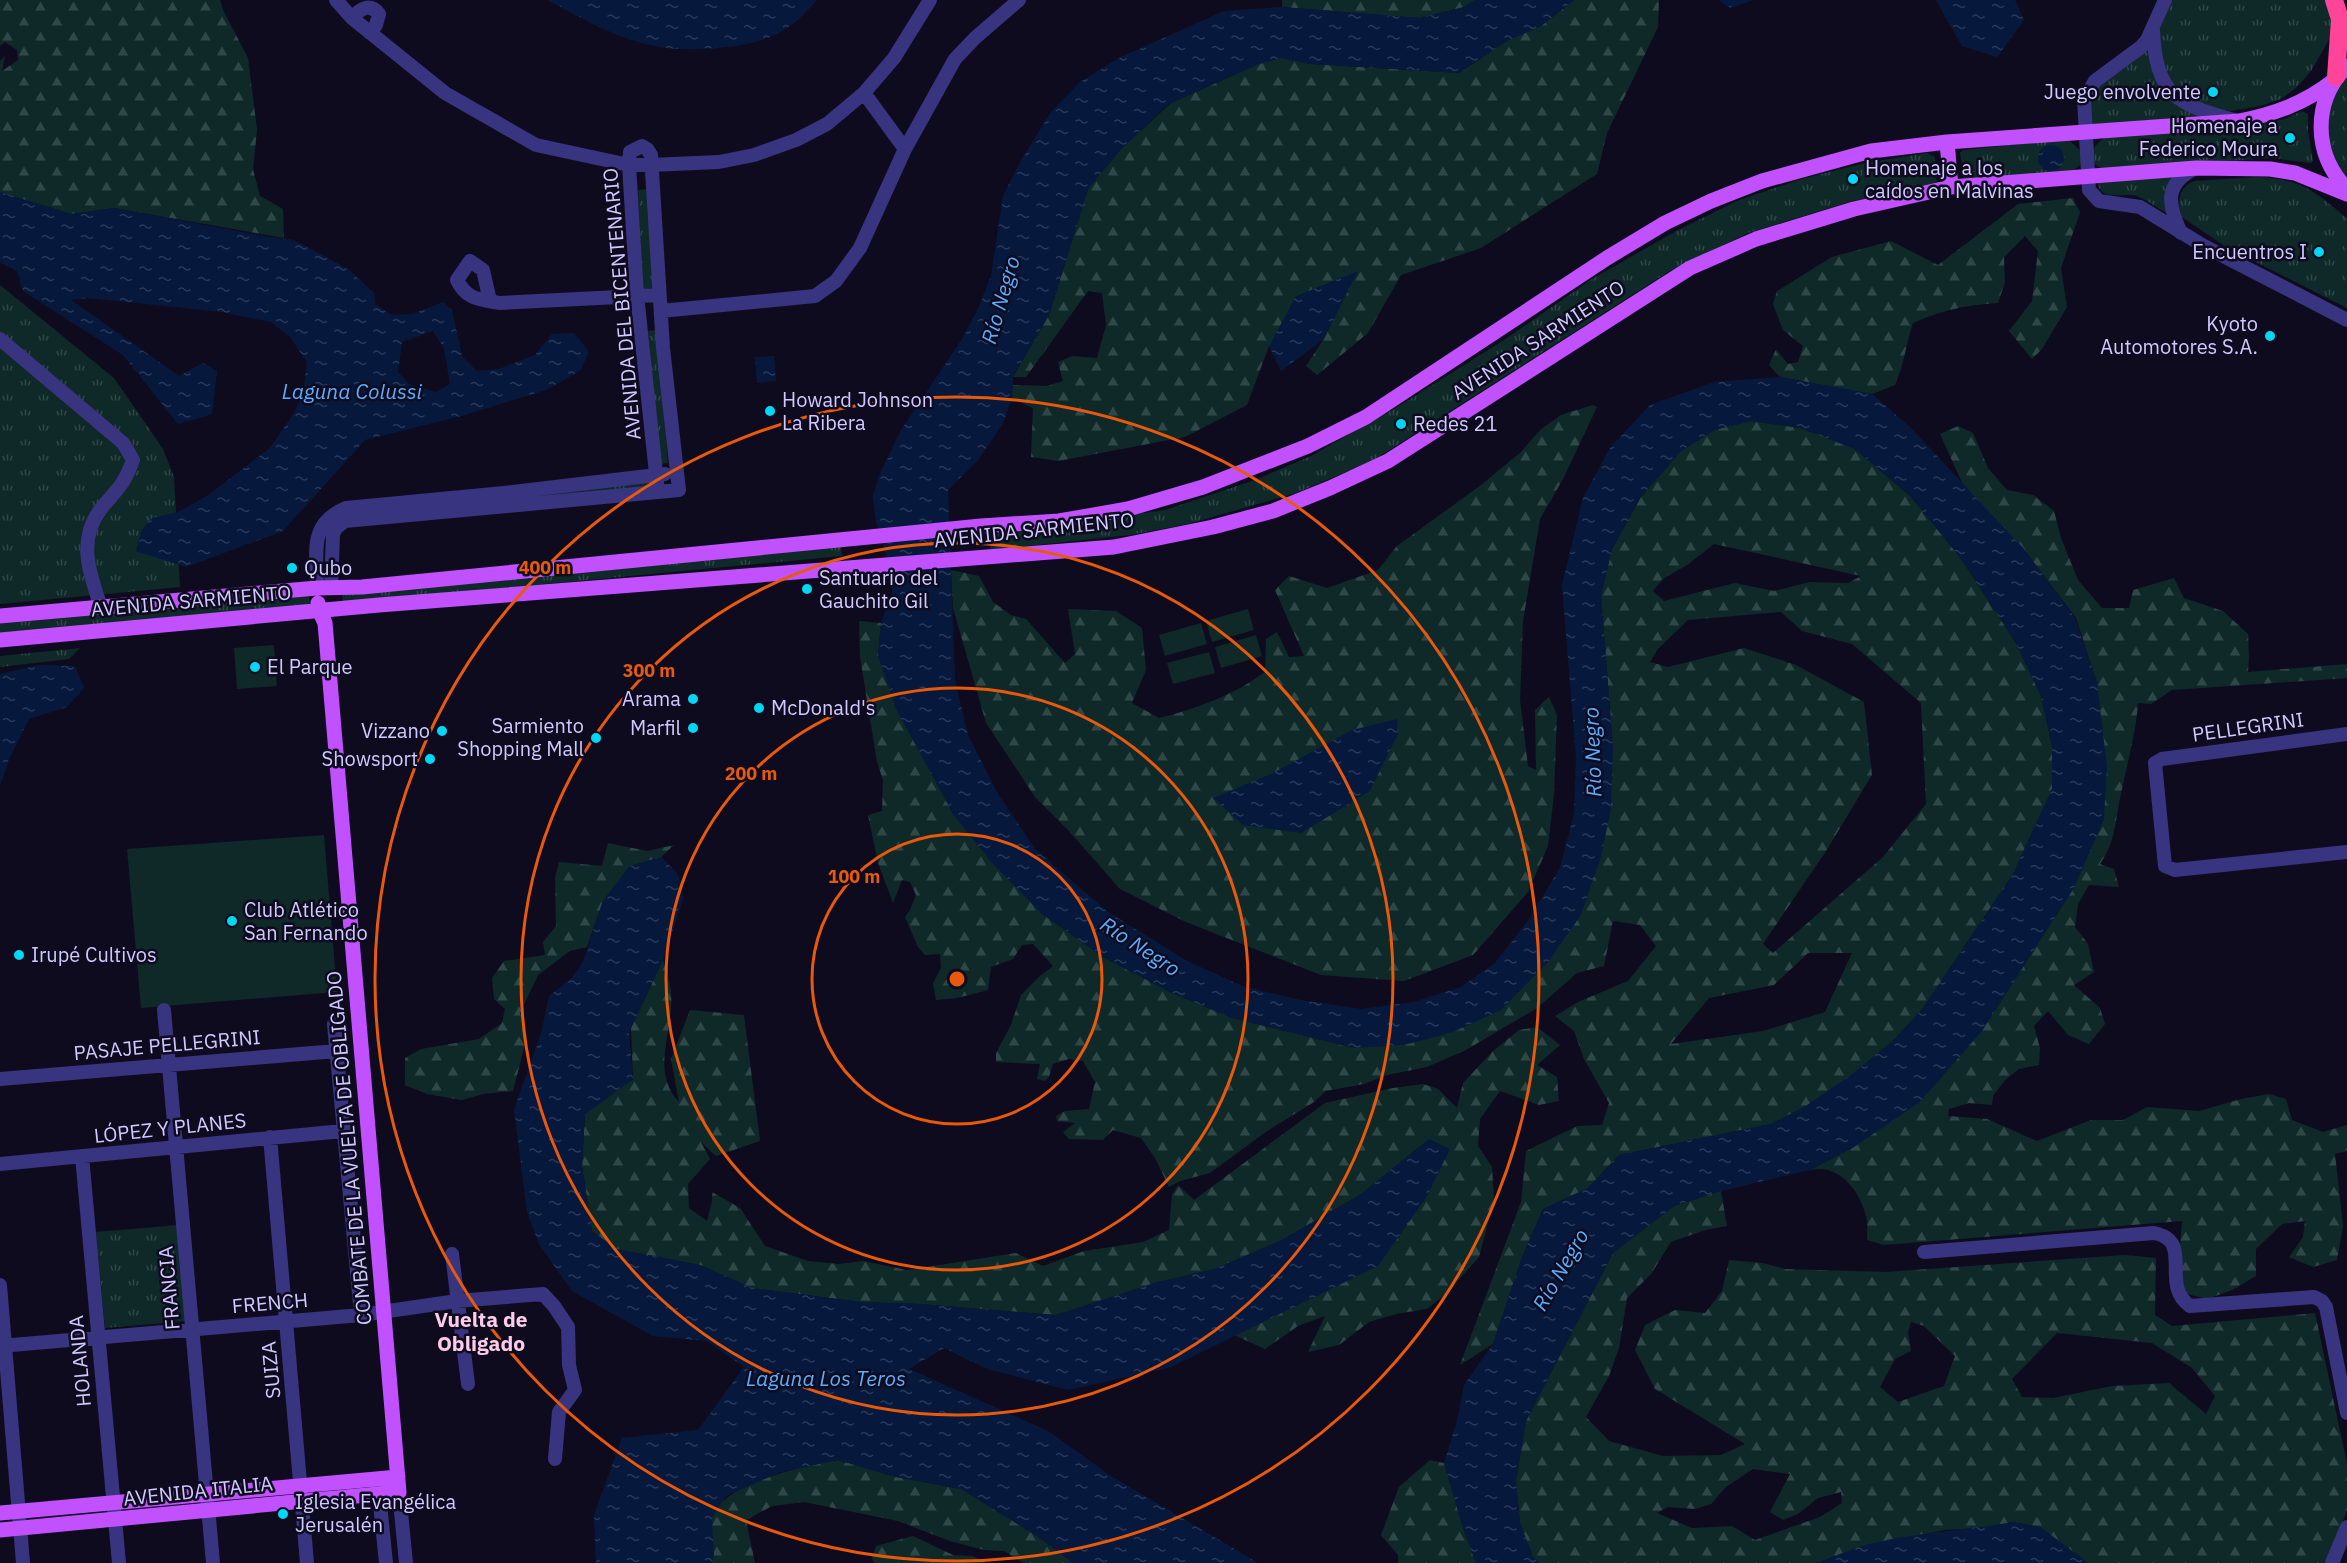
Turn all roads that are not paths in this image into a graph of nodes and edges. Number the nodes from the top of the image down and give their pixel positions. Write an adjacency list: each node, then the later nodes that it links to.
1 (336, 0): 6 (street)
2 (930, 0): 10 (street)
3 (1019, 0): 14 (street)
4 (2164, 0): 7 (street)
5 (2334, 0): 9 (highway)
6 (352, 18): 8 (street); 8 (street)
7 (2153, 28): 11 (street); 12 (street)
8 (370, 33): 15 (street)
9 (2339, 74): 11 (main road, AVENIDA SARMIENTO); 20 (main road)
10 (864, 93): 14 (street); 16 (street)
11 (2239, 121): 12 (main road, AVENIDA SARMIENTO)
12 (2085, 133): 13 (main road, AVENIDA SARMIENTO); 18 (street)
13 (1947, 142): 19 (main road); 33 (main road, AVENIDA SARMIENTO)
14 (905, 149): 25 (street)
15 (629, 165): 16 (street); 16 (street, AVENIDA DEL BICENTENARIO); 22 (street, AVENIDA DEL BICENTENARIO)
16 (650, 165): 23 (street, AVENIDA DEL BICENTENARIO)
17 (2196, 168): 18 (main road, AVENIDA SARMIENTO); 20 (main road, AVENIDA SARMIENTO); 21 (street)
18 (2088, 178): 19 (main road, AVENIDA SARMIENTO); 21 (street)
19 (1951, 187): 35 (main road, AVENIDA SARMIENTO)
20 (2347, 191)
21 (2181, 233): 26 (street)
22 (638, 295): 23 (street); 24 (street); 27 (street, AVENIDA DEL BICENTENARIO)
23 (660, 295): 25 (street, AVENIDA DEL BICENTENARIO)
24 (490, 301)
25 (661, 316): 27 (street); 29 (street, AVENIDA DEL BICENTENARIO)
26 (2347, 320)
27 (640, 324): 30 (street, AVENIDA DEL BICENTENARIO)
28 (0, 339): 34 (street)
29 (676, 473): 30 (street); 31 (street, AVENIDA DEL BICENTENARIO)
30 (657, 476): 31 (street, AVENIDA DEL BICENTENARIO); 32 (street)
31 (658, 492): 32 (street)
32 (506, 500): 33 (street)
33 (324, 588): 34 (main road, AVENIDA SARMIENTO); 35 (main road, COMBATE DE LA VUELTA DE OBLIGADO)
34 (101, 607): 36 (main road, AVENIDA SARMIENTO)
35 (325, 614): 37 (main road, AVENIDA SARMIENTO); 54 (main road, COMBATE DE LA VUELTA DE OBLIGADO)
36 (0, 616)
37 (0, 640)
38 (2347, 734): 39 (street, PELLEGRINI)
39 (2347, 852)
40 (164, 1010): 43 (street, FRANCIA)
41 (334, 1024): 42 (street, COMBATE DE LA VUELTA DE OBLIGADO)
42 (337, 1051): 43 (street, PASAJE PELLEGRINI); 45 (street, COMBATE DE LA VUELTA DE OBLIGADO)
43 (168, 1065): 44 (street, PASAJE PELLEGRINI); 47 (street, FRANCIA)
44 (0, 1079)
45 (343, 1131): 46 (street, LÓPEZ Y PLANES); 55 (street, COMBATE DE LA VUELTA DE OBLIGADO)
46 (270, 1137): 47 (street, LÓPEZ Y PLANES); 56 (street, SUIZA)
47 (176, 1147): 48 (street, LÓPEZ Y PLANES); 57 (street, FRANCIA)
48 (82, 1156): 49 (street, LÓPEZ Y PLANES); 58 (street, HOLANDA)
49 (0, 1164)
50 (1924, 1252): 61 (street)
51 (452, 1254): 53 (street)
52 (0, 1285): 59 (street)
53 (457, 1301): 54 (street, FRENCH); 60 (street); 62 (street, FRENCH)
54 (385, 1312): 55 (street, FRENCH); 63 (main road, COMBATE DE LA VUELTA DE OBLIGADO)
55 (361, 1315): 56 (street, FRENCH)
56 (286, 1321): 57 (street, FRENCH); 65 (street, SUIZA)
57 (192, 1330): 58 (street, FRENCH); 66 (street, FRANCIA)
58 (98, 1338): 59 (street, FRENCH); 67 (street, HOLANDA)
59 (3, 1346): 68 (street)
60 (468, 1384)
61 (2347, 1413)
62 (555, 1459)
63 (399, 1484): 64 (main road, AVENIDA ITALIA); 80 (street, COMBATE DE LA VUELTA DE OBLIGADO)
64 (378, 1486): 65 (main road, AVENIDA ITALIA); 79 (street)
65 (301, 1494): 66 (main road, AVENIDA ITALIA); 78 (street, SUIZA)
66 (207, 1503): 67 (main road, AVENIDA ITALIA); 70 (main road, AVENIDA ITALIA); 77 (street, FRANCIA)
67 (113, 1504): 68 (main road, AVENIDA ITALIA); 70 (street, HOLANDA)
68 (18, 1511): 69 (main road, AVENIDA ITALIA); 72 (street)
69 (0, 1513)
70 (115, 1520): 72 (main road, AVENIDA ITALIA); 76 (street, HOLANDA)
71 (2347, 1527): 74 (street)
72 (20, 1528): 73 (main road, AVENIDA ITALIA); 75 (street)
73 (0, 1530)
74 (2338, 1562)
75 (23, 1563)
76 (119, 1563)
77 (213, 1563)
78 (307, 1563)
79 (386, 1563)
80 (406, 1563)

